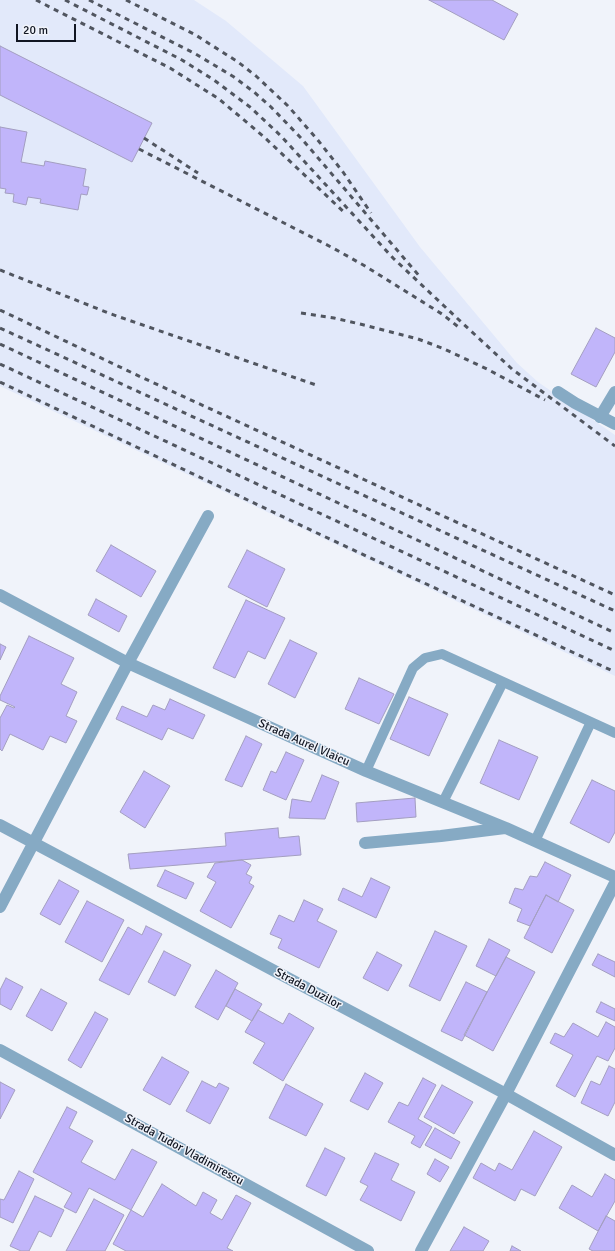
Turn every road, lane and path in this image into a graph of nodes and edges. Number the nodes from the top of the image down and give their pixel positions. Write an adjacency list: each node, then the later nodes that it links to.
1 (558, 392): 3 (street)
2 (615, 392): 3 (street)
3 (600, 417): 4 (street)
4 (615, 424)
5 (208, 516): 7 (street)
6 (0, 595): 7 (street, Strada Aurel Vlaicu)
7 (128, 663): 11 (street, Strada Aurel Vlaicu); 16 (street)
8 (503, 682): 9 (lane); 11 (lane); 12 (lane)
9 (591, 722): 10 (lane); 15 (lane)
10 (615, 733)
11 (366, 771): 12 (street, Strada Aurel Vlaicu)
12 (443, 802): 14 (street, Strada Aurel Vlaicu)
13 (0, 824): 16 (street, Strada Duzilor)
14 (506, 828): 15 (street, Strada Aurel Vlaicu); 17 (street)
15 (535, 841): 18 (street, Strada Aurel Vlaicu)
16 (34, 843): 20 (street); 22 (street, Strada Duzilor)
17 (365, 843)
18 (615, 877)
19 (615, 883): 22 (street)
20 (0, 907)
21 (0, 1050): 24 (street, Strada Tudor Vladimirescu)
22 (506, 1094): 23 (street, Strada Duzilor); 25 (street)
23 (615, 1155)
24 (368, 1251)
25 (421, 1251)

